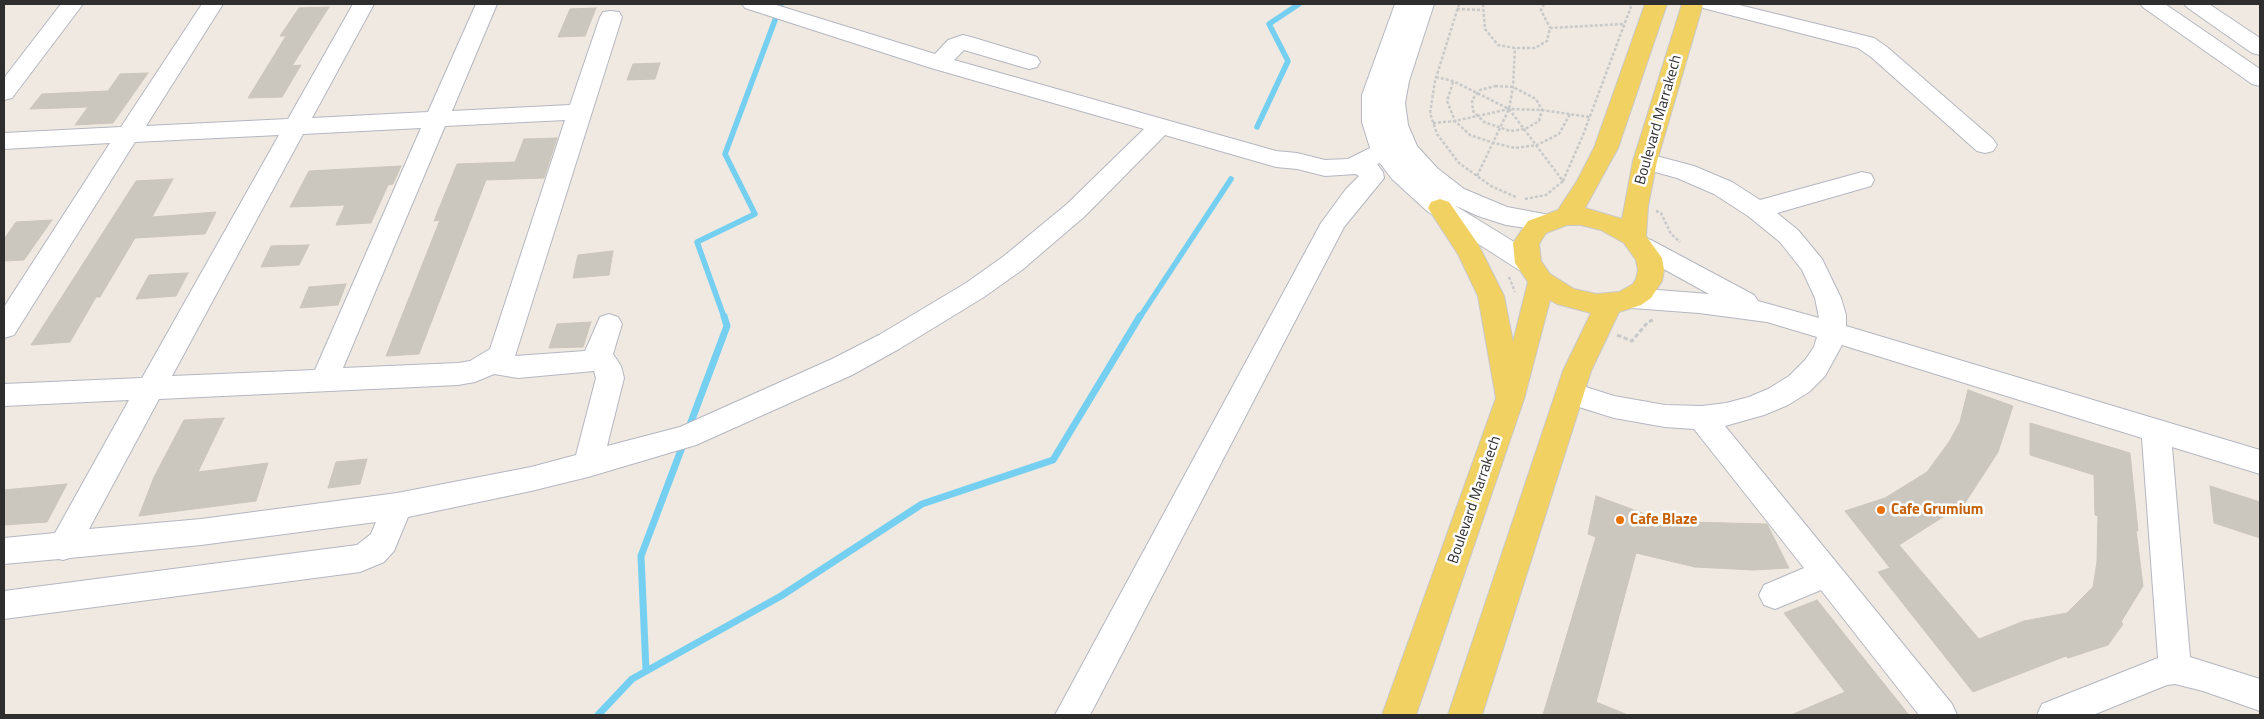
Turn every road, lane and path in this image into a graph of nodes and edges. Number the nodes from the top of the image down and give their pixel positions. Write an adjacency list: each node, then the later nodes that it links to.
1 (72, 4): 31 (street)
2 (212, 4): 45 (street)
3 (363, 4): 41 (street)
4 (486, 4): 38 (street)
5 (752, 4): 25 (street)
6 (1405, 4): 50 (street)
7 (1424, 4): 61 (street)
8 (1459, 4): 17 (path)
9 (1484, 4): 18 (path)
10 (1544, 4): 21 (path)
11 (1632, 4): 20 (path)
12 (1656, 4): 57 (main road, Boulevard Marrakech)
13 (1693, 4): 51 (main road, Boulevard Marrakech)
14 (1710, 4): 49 (street)
15 (2151, 4): 26 (street)
16 (2195, 4): 23 (street)
17 (1458, 9): 18 (path); 27 (path)
18 (1482, 10): 22 (path)
19 (611, 18): 34 (street)
20 (1624, 24): 21 (path); 37 (path)
21 (1550, 28): 22 (path)
22 (1515, 48): 29 (path)
23 (2260, 48)
24 (1029, 62): 25 (street)
25 (940, 63): 42 (street)
26 (2256, 72)
27 (1436, 77): 28 (path); 40 (path)
28 (1453, 81): 30 (path); 39 (path)
29 (1514, 87): 30 (path); 32 (path); 33 (path)
30 (1478, 92): 32 (path); 36 (path)
31 (4, 93)
32 (1509, 109): 33 (path); 36 (path); 43 (path); 44 (path)
33 (1542, 110): 35 (path); 44 (path)
34 (579, 112): 38 (street); 74 (street)
35 (1570, 114): 37 (path); 48 (path)
36 (1477, 116): 39 (path); 43 (path)
37 (1589, 117): 56 (path)
38 (437, 118): 41 (street); 75 (street)
39 (1455, 121): 40 (path); 47 (path)
40 (1434, 123): 53 (path)
41 (297, 126): 45 (street); 76 (street)
42 (1161, 126): 52 (street); 83 (street)
43 (1500, 129): 44 (path); 47 (path)
44 (1525, 129): 48 (path)
45 (129, 133): 46 (street); 71 (street)
46 (4, 140)
47 (1494, 143): 48 (path); 53 (path)
48 (1537, 145): 56 (path)
49 (1985, 145)
50 (1384, 151): 52 (street); 54 (street)
51 (1645, 161): 58 (main road, Boulevard Marrakech); 60 (street)
52 (1355, 175): 54 (street); 92 (street)
53 (1477, 176): 56 (path)
54 (1408, 180): 59 (street)
55 (1862, 180): 60 (street)
56 (1563, 181): 57 (path)
57 (1586, 187): 61 (main road, Boulevard Marrakech)
58 (1636, 206): 62 (main road, Boulevard Marrakech); 64 (path)
59 (1440, 208): 63 (street); 79 (main road)
60 (1757, 210): 72 (street)
61 (1556, 219): 62 (main road); 65 (main road, Boulevard Marrakech)
62 (1638, 242): 67 (main road, Boulevard Marrakech); 68 (street)
63 (1498, 244): 65 (street); 66 (path)
64 (1684, 246)
65 (1535, 272): 66 (main road, Boulevard Marrakech); 67 (main road)
66 (1535, 310): 79 (main road, Boulevard Marrakech)
67 (1613, 310): 68 (street); 69 (path); 77 (main road, Boulevard Marrakech)
68 (1767, 312): 72 (street)
69 (1661, 317)
70 (609, 324): 73 (street)
71 (4, 328)
72 (1832, 332): 80 (street); 81 (street)
73 (598, 355): 74 (street); 83 (street)
74 (492, 363): 75 (street)
75 (325, 378): 76 (street)
76 (151, 388): 78 (street); 85 (street)
77 (1570, 393): 80 (street); 94 (main road, Boulevard Marrakech)
78 (4, 395)
79 (1510, 399): 93 (main road, Boulevard Marrakech)
80 (1702, 418): 87 (street)
81 (2156, 430): 82 (street); 90 (street)
82 (2260, 462)
83 (588, 465): 84 (street)
84 (397, 506): 85 (street); 89 (street)
85 (64, 547): 86 (street)
86 (4, 551)
87 (1827, 573): 88 (street); 95 (street)
88 (1775, 595)
89 (4, 605)
90 (2175, 669): 91 (street); 96 (street)
91 (2260, 695)
92 (1072, 715)
93 (1399, 715)
94 (1465, 715)
95 (1940, 715)
96 (2054, 715)

